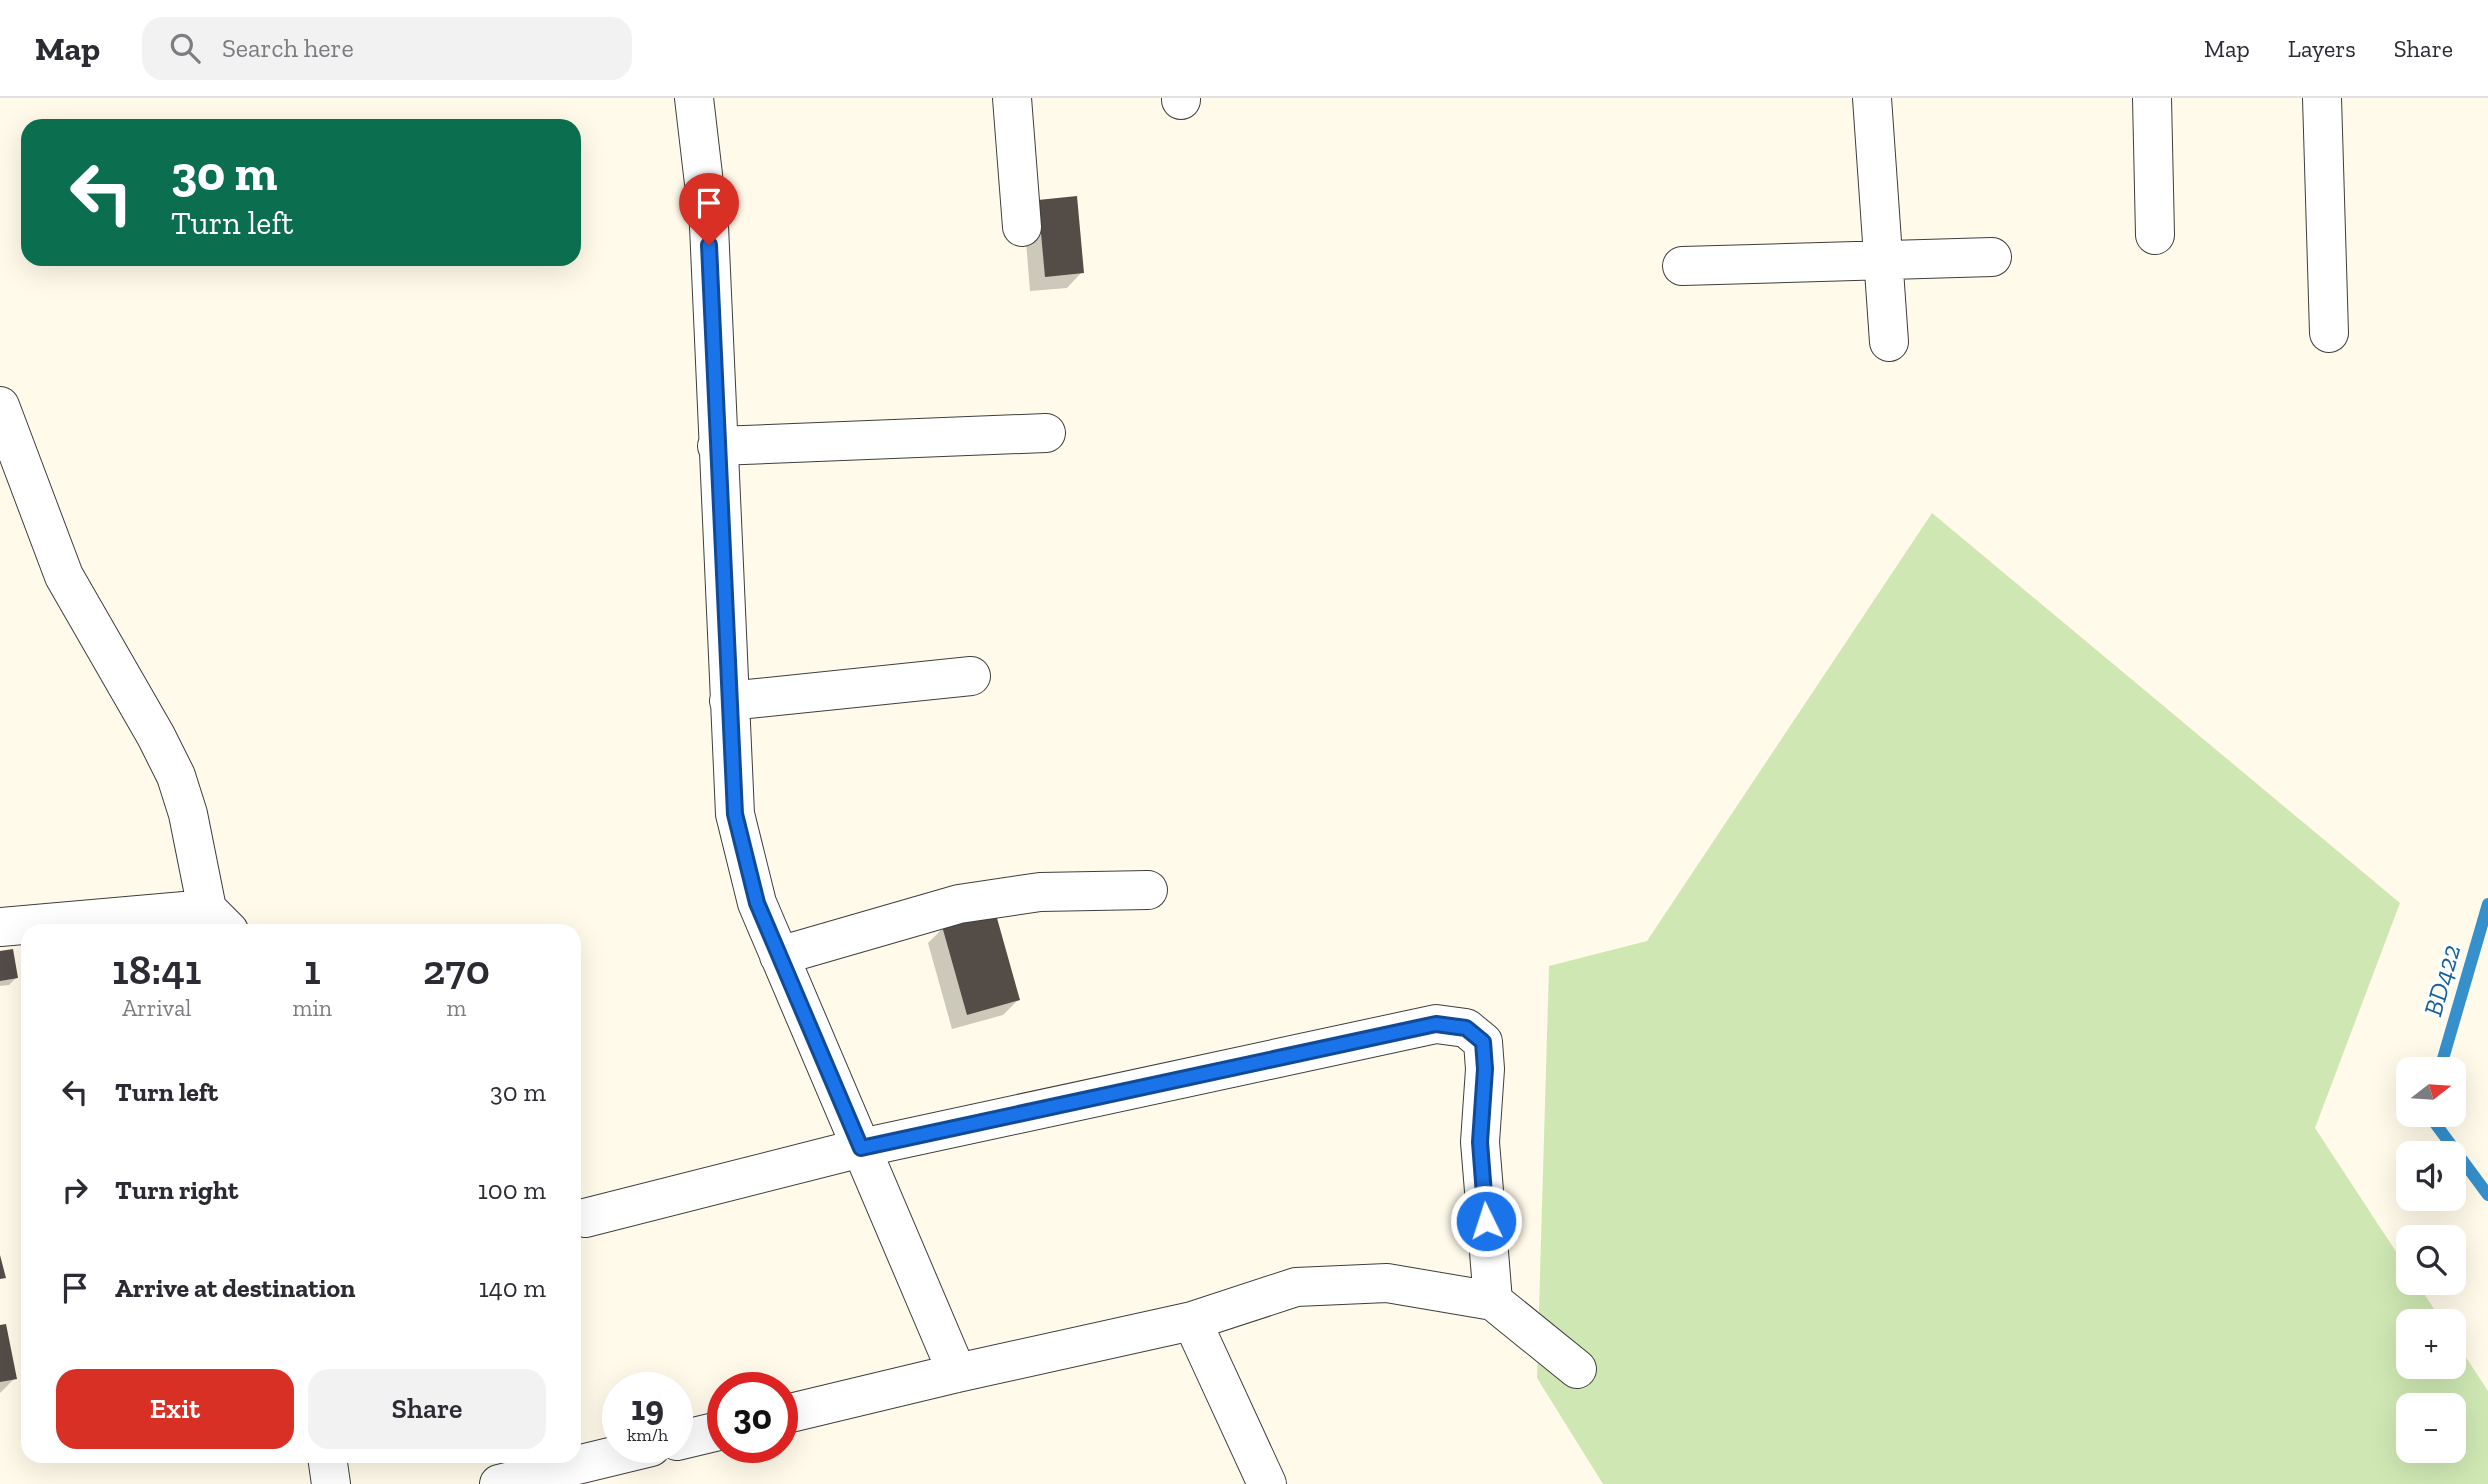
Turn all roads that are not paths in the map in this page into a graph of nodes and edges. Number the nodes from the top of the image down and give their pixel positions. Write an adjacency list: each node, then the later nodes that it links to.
1 (694, 98): 15 (street)
2 (1012, 98): 6 (street)
3 (1872, 98): 9 (street)
4 (2152, 98): 7 (street)
5 (2322, 98): 11 (street)
6 (1022, 227)
7 (2155, 235)
8 (1992, 257): 9 (street)
9 (1883, 259): 10 (street); 12 (street)
10 (1682, 266)
11 (2329, 333)
12 (1889, 342)
13 (0, 406): 19 (street)
14 (1046, 433): 15 (street)
15 (717, 446): 17 (street)
16 (971, 676): 17 (street)
17 (729, 702): 23 (street)
18 (1148, 891): 23 (street)
19 (218, 920): 20 (street)
20 (93, 924)
21 (21, 926): 22 (street)
22 (0, 927)
23 (779, 956): 24 (street)
24 (861, 1148): 25 (street); 26 (street); 29 (street)
25 (585, 1218)
26 (1493, 1301): 27 (street); 28 (street)
27 (1192, 1321): 29 (street); 35 (street)
28 (1577, 1369)
29 (957, 1373): 30 (street)
30 (798, 1411)
31 (602, 1459): 34 (street)
32 (328, 1463): 33 (street)
33 (331, 1484)
34 (499, 1484)
35 (1266, 1484)

